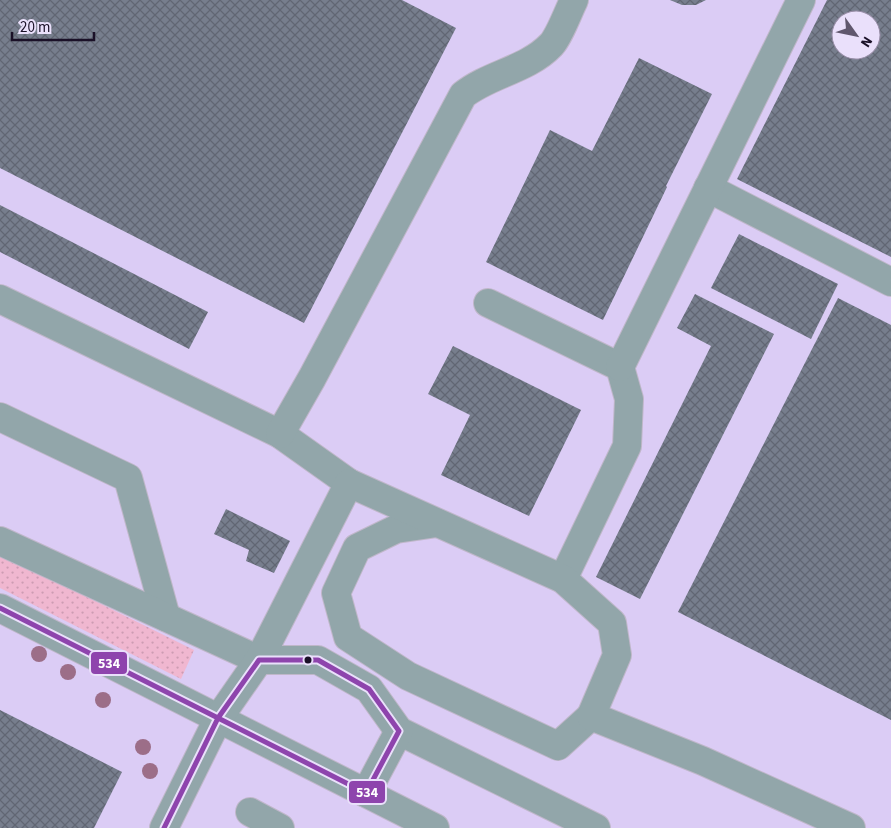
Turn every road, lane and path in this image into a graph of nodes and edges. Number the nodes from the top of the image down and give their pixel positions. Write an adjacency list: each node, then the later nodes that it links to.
1 (574, 0): 9 (street)
2 (801, 0): 3 (street)
3 (708, 188): 4 (street); 7 (street)
4 (891, 282)
5 (0, 299): 9 (street)
6 (488, 303): 7 (street)
7 (620, 367): 13 (street)
8 (0, 417): 15 (street)
9 (280, 434): 10 (street)
10 (348, 483): 11 (street); 16 (street)
11 (437, 523): 13 (street); 17 (street)
12 (0, 541): 15 (street)
13 (562, 579): 17 (street)
14 (0, 608): 18 (street)
15 (166, 617): 16 (street)
16 (259, 660): 18 (street); 19 (street)
17 (591, 716): 26 (street)
18 (218, 719): 20 (street); 22 (street)
19 (398, 731): 20 (street); 25 (street)
20 (366, 793): 24 (street)
21 (250, 812): 23 (street)
22 (164, 828)
23 (280, 828)
24 (436, 828)
25 (596, 828)
26 (851, 828)

